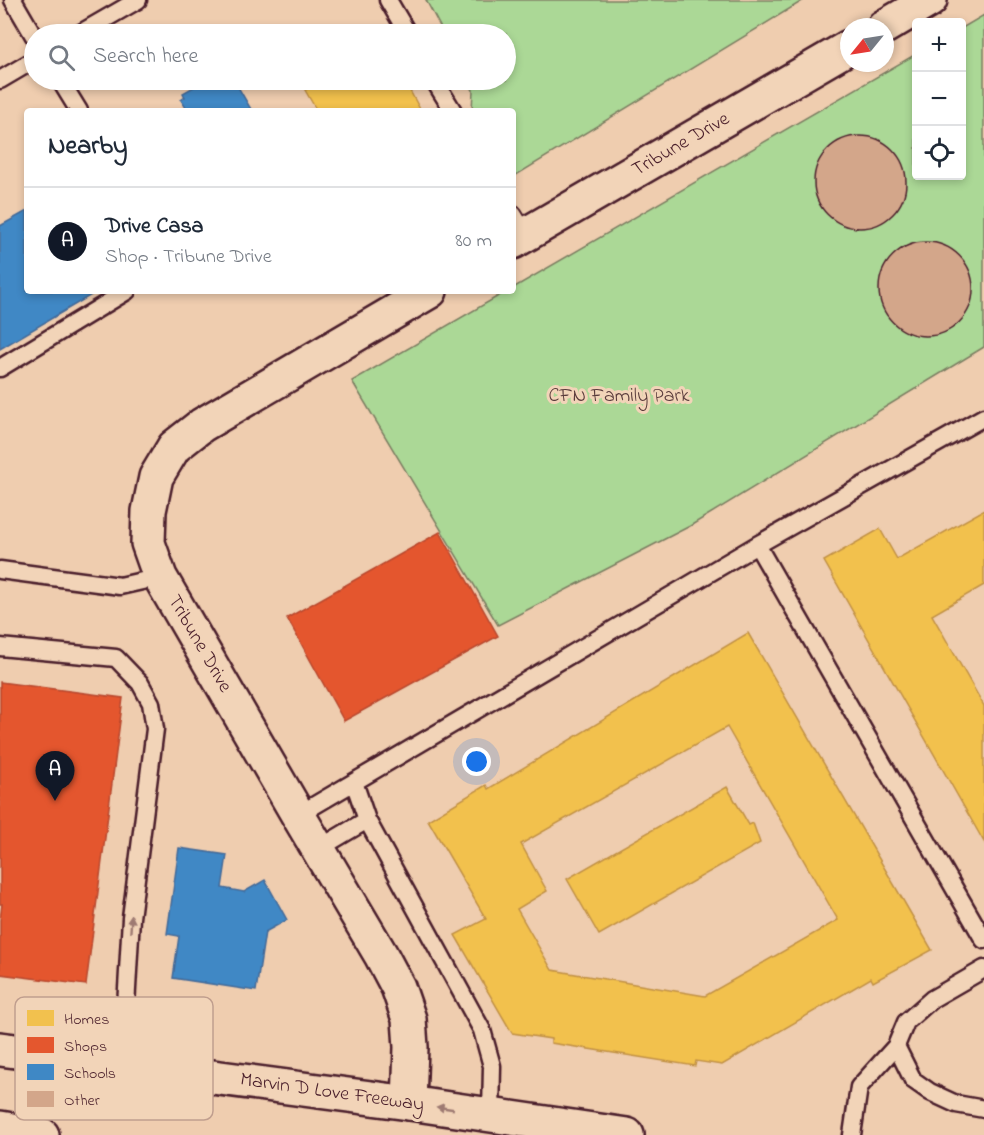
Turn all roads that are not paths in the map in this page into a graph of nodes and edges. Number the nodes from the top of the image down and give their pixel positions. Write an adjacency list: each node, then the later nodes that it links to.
1 (13, 0): 6 (lane)
2 (138, 0): 7 (lane)
3 (388, 0): 8 (lane)
4 (930, 0): 5 (main road)
5 (894, 21)
6 (27, 24)
7 (96, 24)
8 (402, 24)
9 (840, 52): 16 (main road, Tribune Drive)
10 (24, 66): 11 (lane)
11 (0, 80)
12 (66, 90): 14 (lane)
13 (440, 90): 15 (lane)
14 (77, 108)
15 (451, 108)
16 (517, 230)
17 (122, 294): 19 (lane)
18 (425, 294): 23 (main road, Tribune Drive)
19 (0, 368)
20 (984, 417): 21 (lane)
21 (757, 545): 25 (lane); 29 (lane)
22 (0, 570): 23 (lane)
23 (160, 577): 26 (main road, Tribune Drive)
24 (0, 646): 31 (lane, one-way to 24)
25 (354, 782): 26 (lane); 27 (lane)
26 (298, 815): 28 (main road, Tribune Drive)
27 (368, 820): 28 (lane); 38 (lane)
28 (318, 849): 36 (main road, Tribune Drive)
29 (984, 940)
30 (984, 969): 32 (lane)
31 (127, 997)
32 (896, 1046): 37 (lane); 42 (lane)
33 (0, 1049): 34 (main road, Marvin D Love Freeway)
34 (15, 1051)
35 (213, 1077): 36 (main road, Marvin D Love Freeway)
36 (409, 1103): 38 (main road, Marvin D Love Freeway, one-way to 36)
37 (984, 1109)
38 (491, 1114): 41 (main road, Marvin D Love Freeway)
39 (0, 1128): 40 (main road)
40 (42, 1135)
41 (627, 1135)
42 (852, 1135)

